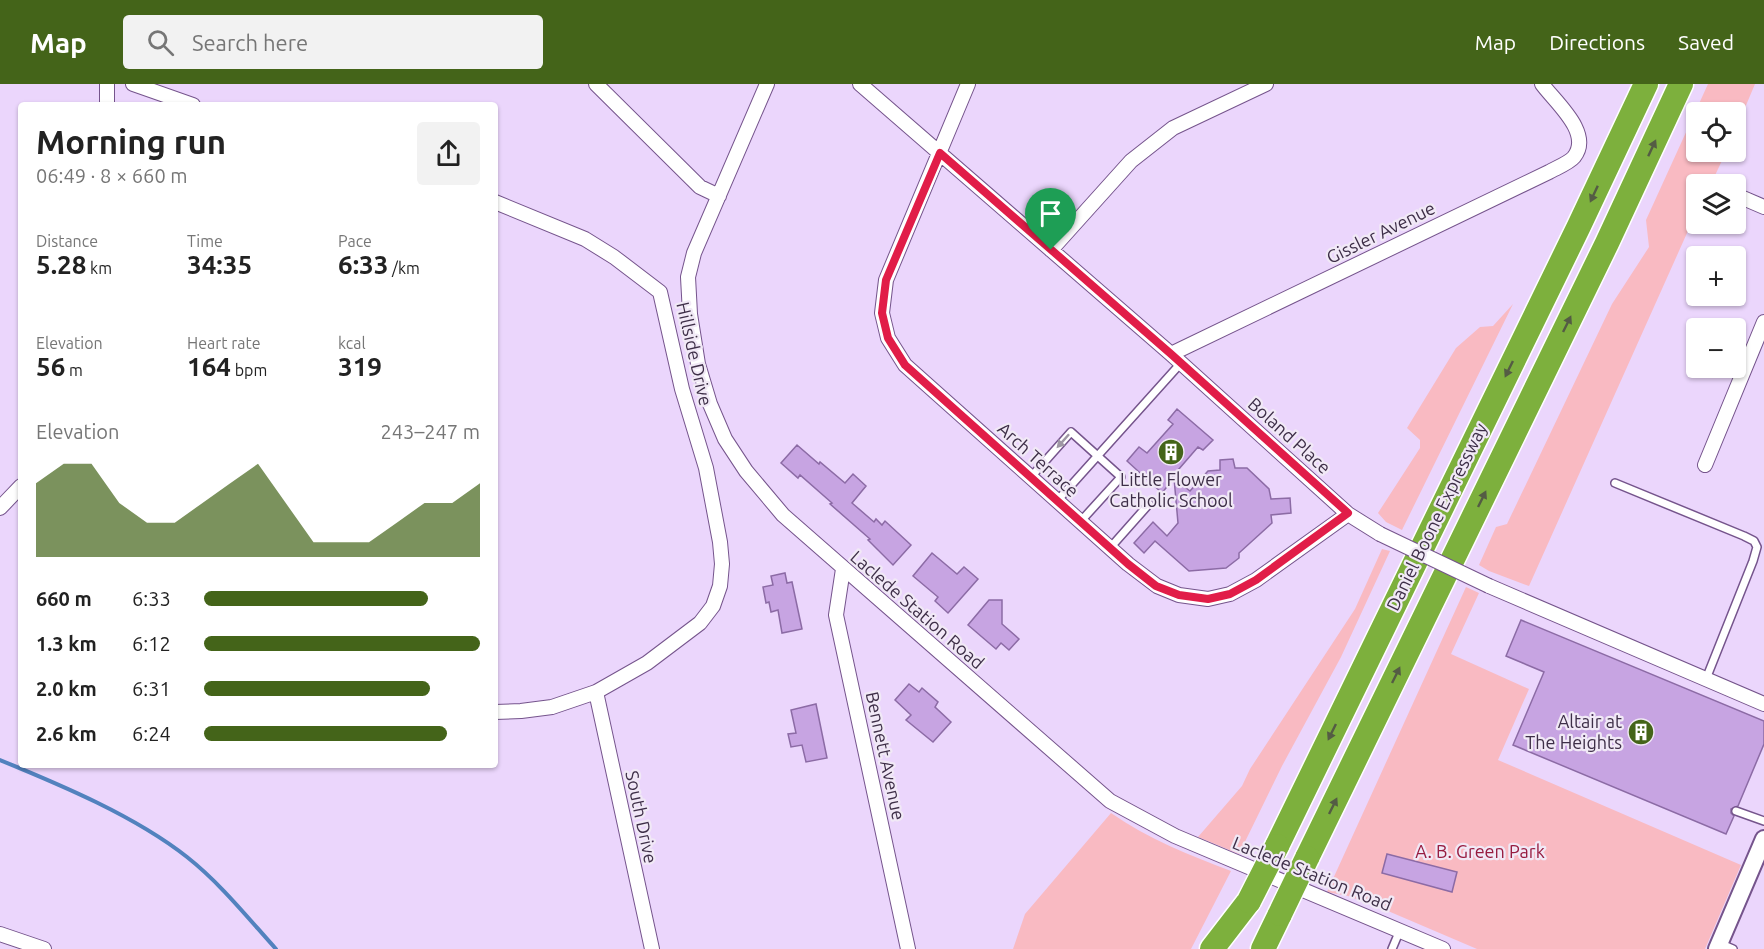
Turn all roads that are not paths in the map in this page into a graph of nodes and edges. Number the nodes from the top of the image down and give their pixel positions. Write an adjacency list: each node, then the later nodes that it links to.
1 (106, 84): 11 (street)
2 (133, 84): 12 (street)
3 (596, 84): 14 (street)
4 (767, 84): 14 (street, Laclede Station Road)
5 (860, 84): 13 (street, Boland Place)
6 (968, 84): 13 (street, Arch Terrace)
7 (1266, 84): 18 (street)
8 (1542, 84): 20 (street, Gissler Avenue)
9 (1646, 84): 40 (highway, Daniel Boone Expressway, one-way to 40, bridge)
10 (1681, 84): 49 (highway, Daniel Boone Expressway, one-way to 10, bridge)
11 (107, 102)
12 (184, 102)
13 (940, 153): 18 (street, Boland Place); 23 (street, Arch Terrace)
14 (719, 196): 32 (street, Laclede Station Road)
15 (1746, 199): 17 (street)
16 (498, 203): 34 (street, Hillside Drive)
17 (1764, 207)
18 (1051, 250): 20 (street, Boland Place)
19 (1764, 322): 22 (street)
20 (1176, 358): 21 (lane); 29 (street, Boland Place)
21 (1098, 455): 23 (lane, one-way to 23); 26 (lane); 30 (lane)
22 (1706, 465)
23 (1031, 477): 26 (street, Arch Terrace)
24 (1615, 483): 33 (lane)
25 (18, 489): 28 (street)
26 (1057, 501): 30 (street, Arch Terrace)
27 (1149, 504): 31 (lane)
28 (0, 508)
29 (1348, 513): 31 (street, Arch Terrace); 33 (street, Boland Place, bridge)
30 (1081, 522): 31 (street, Arch Terrace)
31 (1110, 548)
32 (843, 569): 41 (street, Laclede Station Road); 46 (street, Bennett Avenue)
33 (1706, 679): 35 (street, Boland Place)
34 (596, 692): 36 (street, Hillside Drive); 45 (street, South Drive)
35 (1764, 704)
36 (498, 712)
37 (1736, 811): 38 (lane)
38 (1764, 821)
39 (1764, 839): 43 (street)
40 (1250, 901): 47 (highway); 48 (highway, Daniel Boone Expressway)
41 (1400, 930): 50 (lane); 51 (street, Laclede Station Road)
42 (0, 934): 44 (street)
43 (1723, 947)
44 (44, 949)
45 (652, 949)
46 (908, 949)
47 (1212, 949)
48 (1227, 949)
49 (1263, 949)
50 (1392, 949)
51 (1443, 949)

